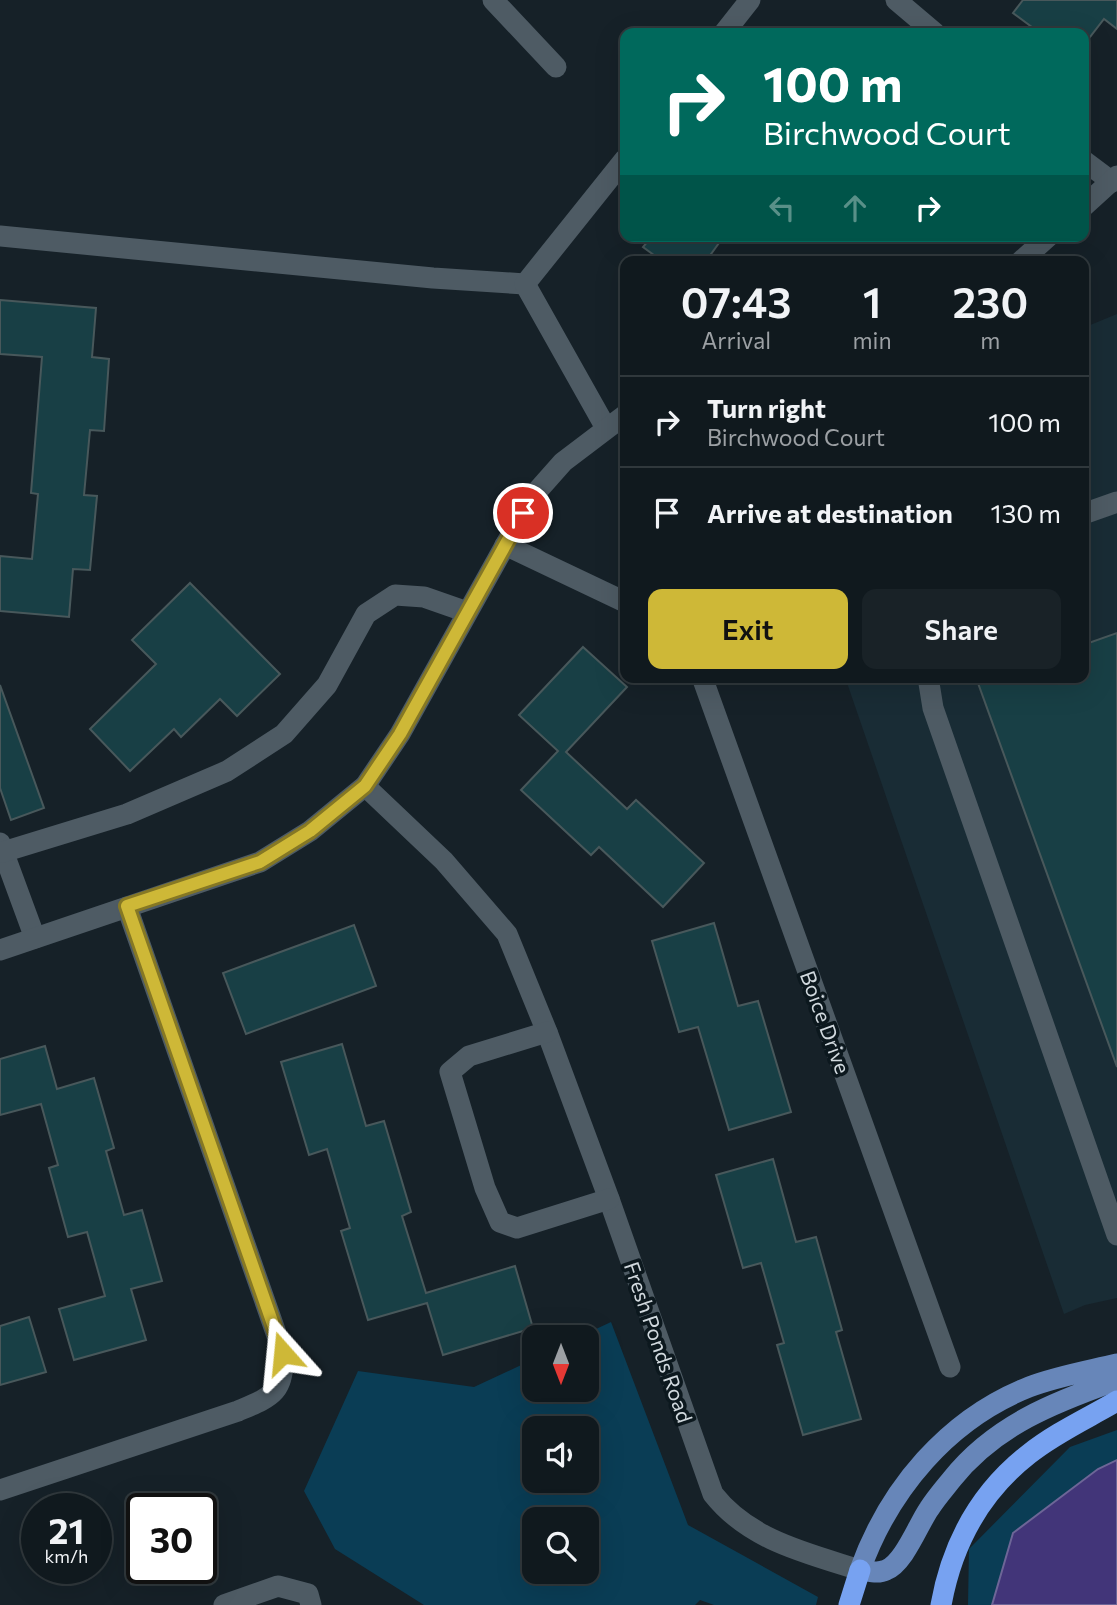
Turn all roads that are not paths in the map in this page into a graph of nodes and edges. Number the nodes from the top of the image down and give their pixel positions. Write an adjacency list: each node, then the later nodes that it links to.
1 (492, 0): 6 (street)
2 (750, 0): 4 (street)
3 (896, 0): 5 (street)
4 (728, 28)
5 (929, 28)
6 (556, 66)
7 (1089, 164): 9 (street)
8 (620, 165): 14 (street)
9 (1114, 179): 10 (street)
10 (1089, 202)
11 (0, 236): 14 (street)
12 (1042, 242): 13 (street)
13 (1027, 256)
14 (525, 284): 16 (street)
15 (620, 418): 16 (street)
16 (606, 428): 19 (street)
17 (1117, 502): 18 (street)
18 (1089, 512)
19 (505, 545): 20 (street); 21 (street)
20 (620, 600)
21 (467, 612): 24 (street); 25 (street)
22 (704, 683): 33 (street, Boice Drive)
23 (929, 683): 31 (street)
24 (365, 786): 26 (street); 29 (street)
25 (2, 848): 27 (street)
26 (127, 906): 27 (street); 36 (street)
27 (35, 938): 28 (street)
28 (0, 950)
29 (547, 1032): 30 (street, Fresh Ponds Road); 30 (street)
30 (609, 1199): 37 (street, Fresh Ponds Road)
31 (1117, 1235)
32 (1117, 1364): 37 (main road)
33 (950, 1367)
34 (1117, 1380): 37 (main road)
35 (1117, 1401): 41 (highway)
36 (0, 1490)
37 (860, 1570): 40 (highway)
38 (224, 1605): 39 (street)
39 (311, 1605)
40 (849, 1605)
41 (941, 1605)

